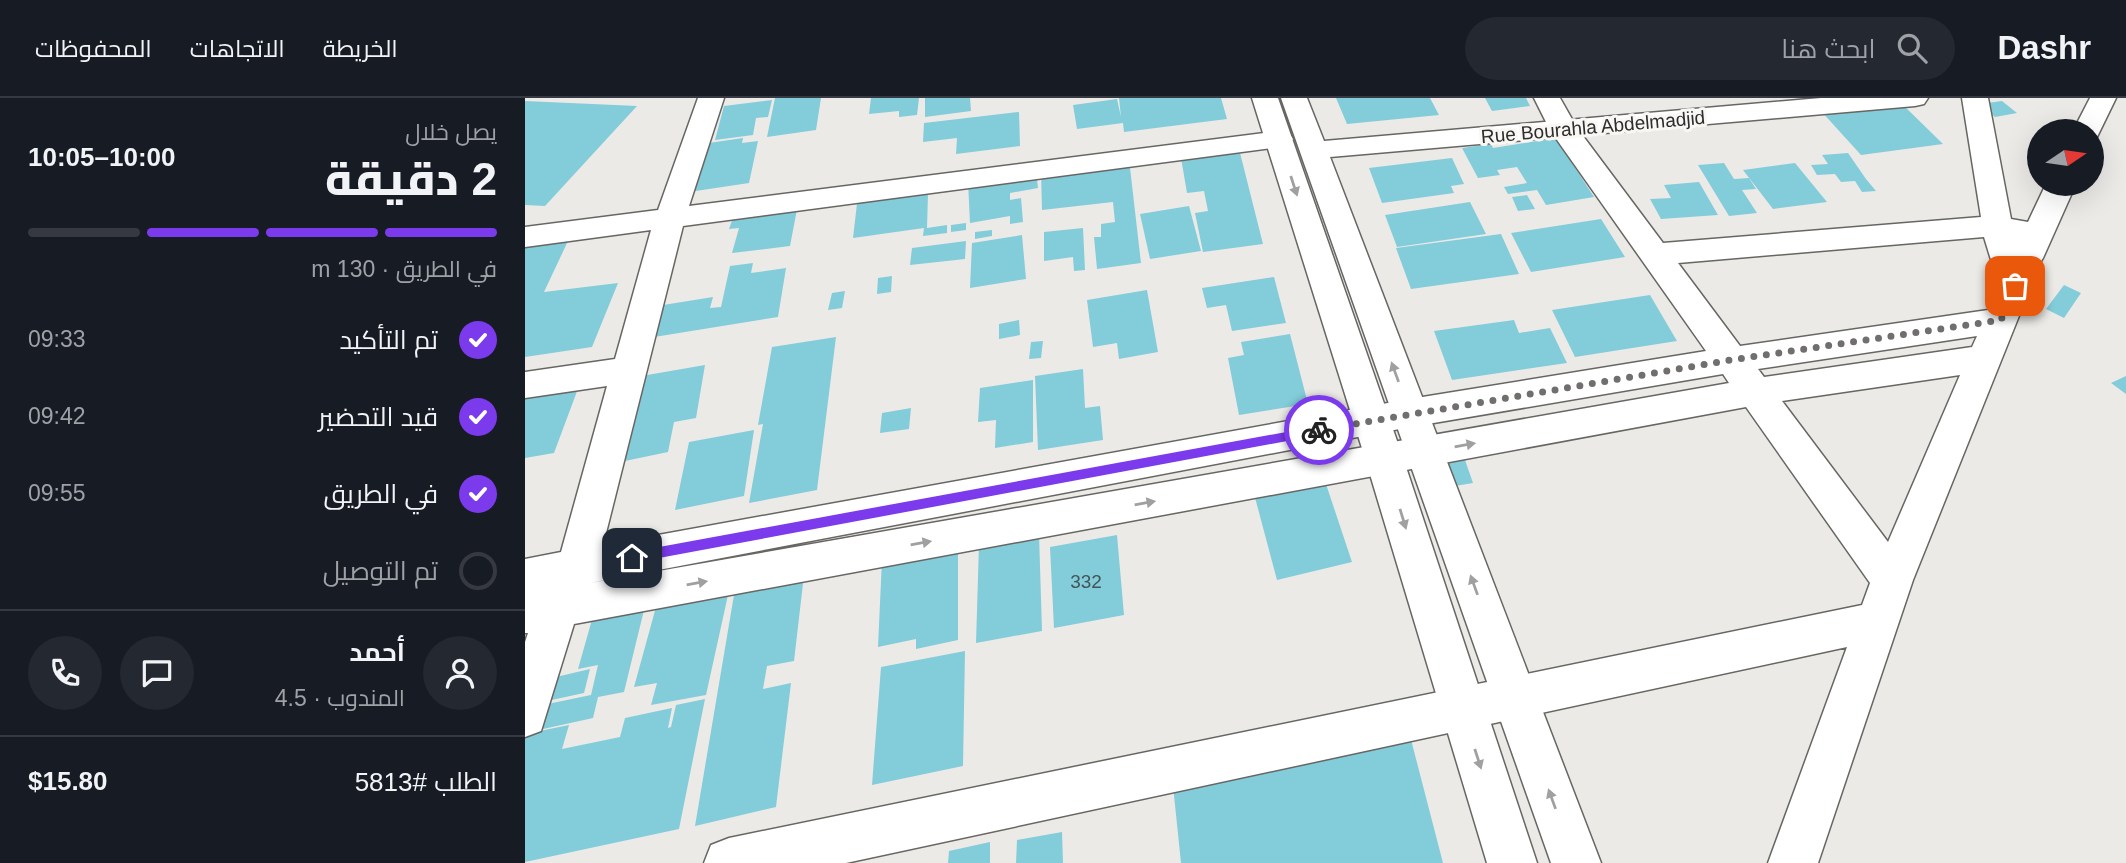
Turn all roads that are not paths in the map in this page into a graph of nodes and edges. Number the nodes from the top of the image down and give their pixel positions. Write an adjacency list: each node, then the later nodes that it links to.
1 (711, 98): 12 (street)
2 (1265, 98): 10 (street)
3 (1294, 98): 10 (street)
4 (1547, 98): 9 (street)
5 (1915, 98): 9 (street, Rue Bourahla Abdelmadjid)
6 (1975, 98): 13 (street)
7 (2103, 98): 8 (street)
8 (2093, 119)
9 (1564, 130): 10 (street, Rue Bourahla Abdelmadjid); 16 (street)
10 (1296, 145): 12 (street, Rue Bourahla Abdelmadjid); 23 (street, one-way to 10); 24 (street, one-way to 24)
11 (2055, 196): 14 (street)
12 (670, 218): 15 (street, Rue Bourahla Abdelmadjid); 20 (street)
13 (1996, 226): 14 (street); 16 (street); 17 (street)
14 (2037, 234): 17 (street)
15 (525, 237)
16 (1654, 254): 19 (street)
17 (2008, 303): 18 (street); 19 (street)
18 (1985, 358): 22 (street); 29 (street)
19 (1731, 360): 22 (street); 23 (street)
20 (629, 370): 21 (street); 27 (street)
21 (525, 384)
22 (1755, 392): 25 (street, one-way to 22); 29 (street)
23 (1410, 413): 24 (street); 25 (street)
24 (1370, 421): 26 (street); 27 (street)
25 (1426, 453): 26 (street); 31 (street, one-way to 25)
26 (1385, 461): 30 (street, one-way to 26); 32 (street, one-way to 32)
27 (577, 568): 28 (street); 30 (street)
28 (525, 577)
29 (1885, 600): 31 (street); 37 (street)
30 (541, 611): 33 (street)
31 (1515, 697): 32 (street); 36 (street, one-way to 31)
32 (1462, 708): 34 (street); 35 (street, one-way to 35)
33 (525, 715)
34 (729, 863)
35 (1512, 863)
36 (1576, 863)
37 (1793, 863)

